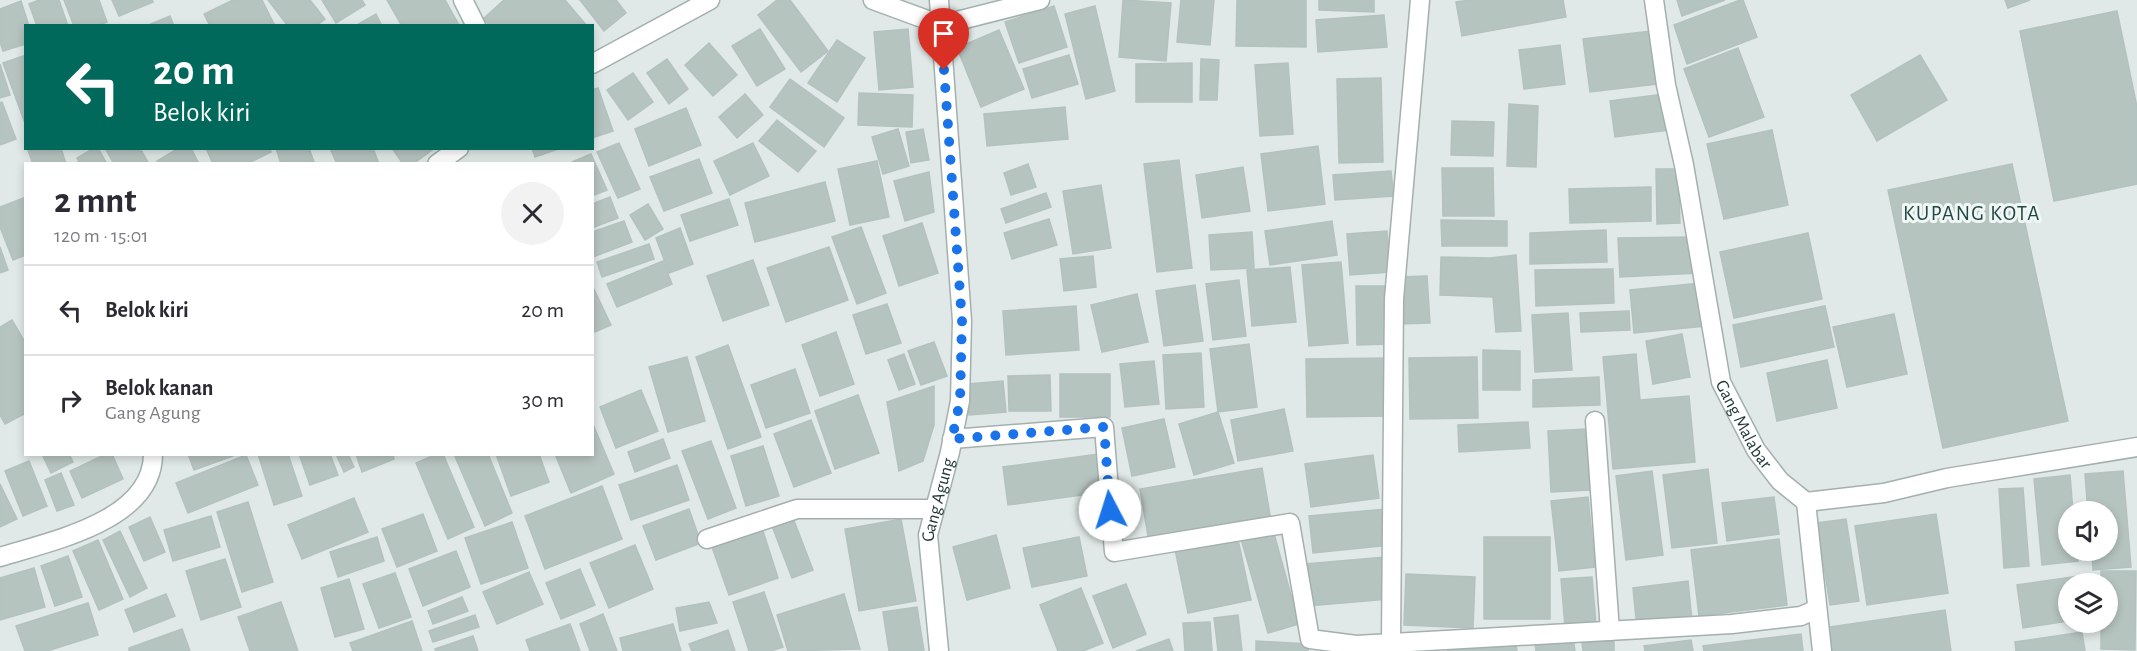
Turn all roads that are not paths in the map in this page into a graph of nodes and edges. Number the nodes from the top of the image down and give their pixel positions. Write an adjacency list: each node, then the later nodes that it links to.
1 (462, 0): 8 (street)
2 (710, 0): 10 (street)
3 (873, 0): 9 (street)
4 (939, 0): 9 (street, Gang Agung)
5 (1040, 0): 9 (street)
6 (1420, 0): 23 (street)
7 (1654, 0): 17 (street, Gang Malabar)
8 (475, 24)
9 (941, 25): 14 (street, Gang Agung)
10 (594, 63)
11 (456, 150): 12 (street)
12 (440, 162)
13 (1595, 421): 22 (street)
14 (952, 439): 18 (street, Gang Agung); 23 (street)
15 (2137, 447): 17 (street)
16 (153, 456): 20 (street)
17 (1806, 502): 21 (street)
18 (934, 509): 19 (street); 24 (street, Gang Agung)
19 (707, 539)
20 (0, 557)
21 (1817, 609): 22 (street); 25 (street)
22 (1610, 631): 23 (street)
23 (1392, 642)
24 (939, 651)
25 (1822, 651)

